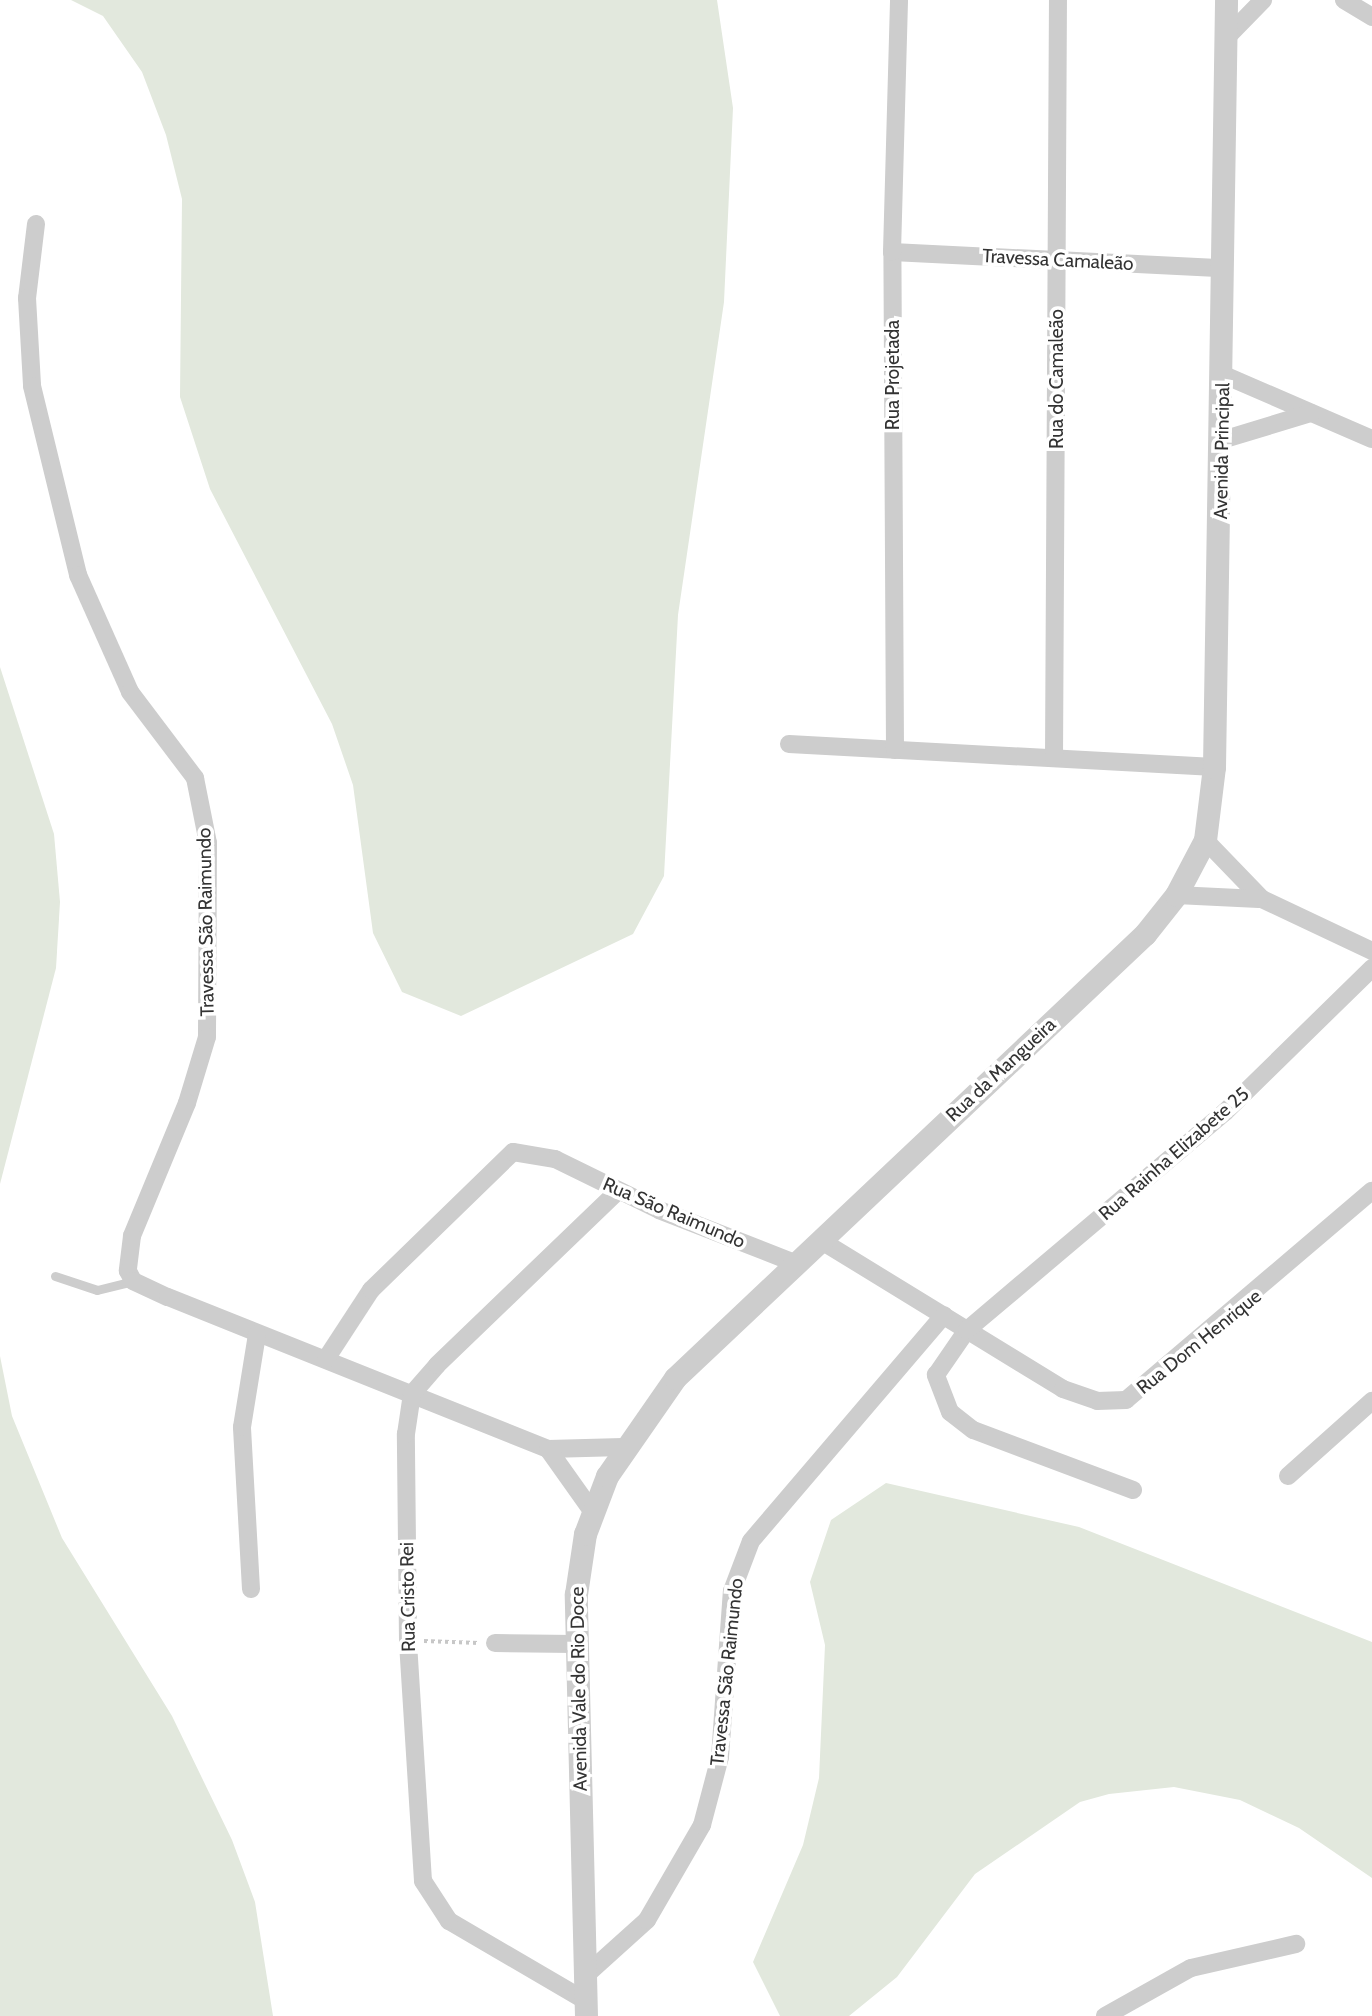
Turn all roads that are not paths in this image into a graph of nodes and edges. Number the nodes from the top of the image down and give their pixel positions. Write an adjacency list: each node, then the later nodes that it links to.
1 (899, 0): 9 (street, Rua Projetada)
2 (1058, 0): 10 (street, Rua do Camaleão)
3 (1226, 0): 7 (street, Avenida Principal)
4 (1263, 0): 7 (street)
5 (1343, 0): 6 (street)
6 (1372, 17)
7 (1228, 34): 11 (street, Avenida Principal)
8 (36, 224): 30 (street, Travessa São Raimundo)
9 (892, 252): 10 (street, Travessa Camaleão); 17 (street, Rua Projetada)
10 (1057, 260): 11 (street, Travessa Camaleão); 18 (street, Rua do Camaleão)
11 (1223, 268): 12 (street, Avenida Principal)
12 (1224, 376): 13 (street); 15 (street, Avenida Principal)
13 (1311, 413): 14 (street); 15 (street)
14 (1372, 439)
15 (1222, 440): 19 (street, Avenida Principal)
16 (789, 744): 17 (street)
17 (895, 750): 18 (street)
18 (1054, 758): 19 (street)
19 (1214, 768): 20 (street, Avenida Principal)
20 (1205, 840): 21 (street, Avenida Principal); 22 (street)
21 (1176, 895): 22 (street); 27 (street, Rua da Mangueira)
22 (1262, 899): 23 (street)
23 (1372, 951)
24 (1372, 968): 32 (street, Rua Rainha Elizabete 25)
25 (1372, 1191): 32 (street, Rua Dom Henrique)
26 (617, 1192): 28 (street, Rua São Raimundo); 34 (street, Rua São Raimundo); 35 (street)
27 (820, 1240): 28 (street, Avenida Vale do Rio Doce); 31 (street)
28 (795, 1262): 37 (street, Avenida Vale do Rio Doce)
29 (55, 1276): 30 (lane)
30 (132, 1280): 33 (street)
31 (944, 1315): 32 (street); 46 (street, Travessa São Raimundo)
32 (967, 1330): 40 (street)
33 (257, 1334): 34 (street); 42 (street)
34 (326, 1359): 35 (street)
35 (412, 1394): 38 (street); 47 (street, Rua Cristo Rei)
36 (1372, 1401): 39 (street)
37 (624, 1447): 38 (street); 41 (street, Avenida Vale do Rio Doce)
38 (548, 1449): 41 (street)
39 (1288, 1476)
40 (1133, 1490)
41 (593, 1511): 44 (street, Avenida Vale do Rio Doce)
42 (251, 1589)
43 (495, 1643): 44 (street)
44 (575, 1644): 46 (street, Avenida Vale do Rio Doce)
45 (1296, 1944): 48 (street)
46 (586, 1975): 47 (street, Avenida Vale do Rio Doce)
47 (586, 2009)
48 (1105, 2016)

